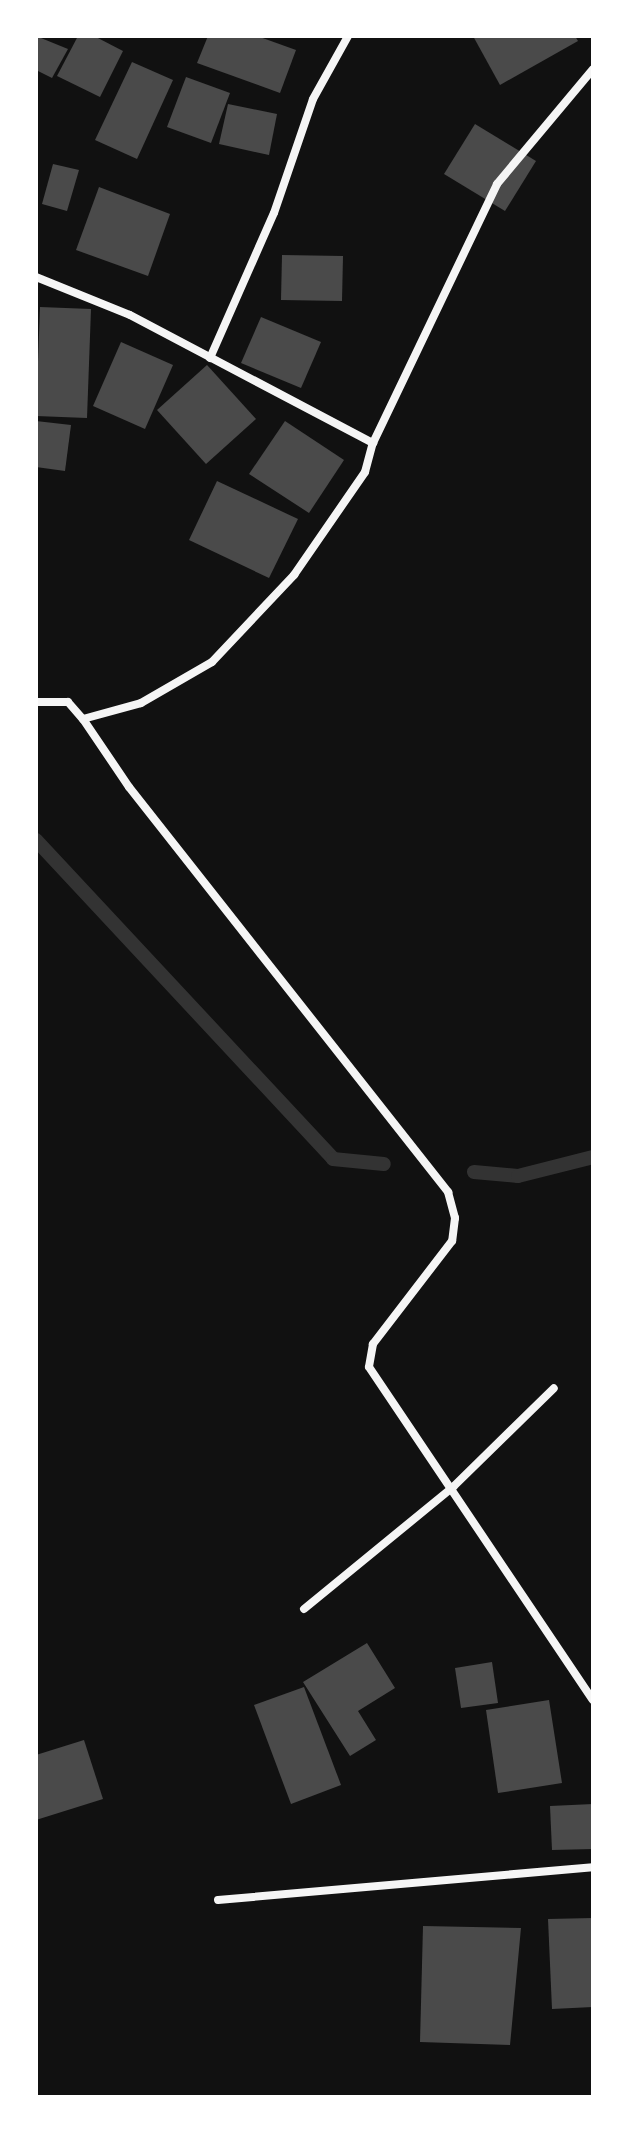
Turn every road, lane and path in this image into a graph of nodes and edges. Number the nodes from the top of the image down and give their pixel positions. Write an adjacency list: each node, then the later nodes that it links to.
1 (348, 36): 4 (street)
2 (593, 69): 5 (street)
3 (36, 277): 4 (street)
4 (210, 358): 5 (street)
5 (373, 443): 7 (street)
6 (36, 702): 7 (street)
7 (83, 719): 9 (street)
8 (554, 1388): 9 (street)
9 (453, 1487): 10 (street); 11 (street)
10 (304, 1609)
11 (593, 1700)
12 (593, 1867): 13 (street)
13 (218, 1900)

